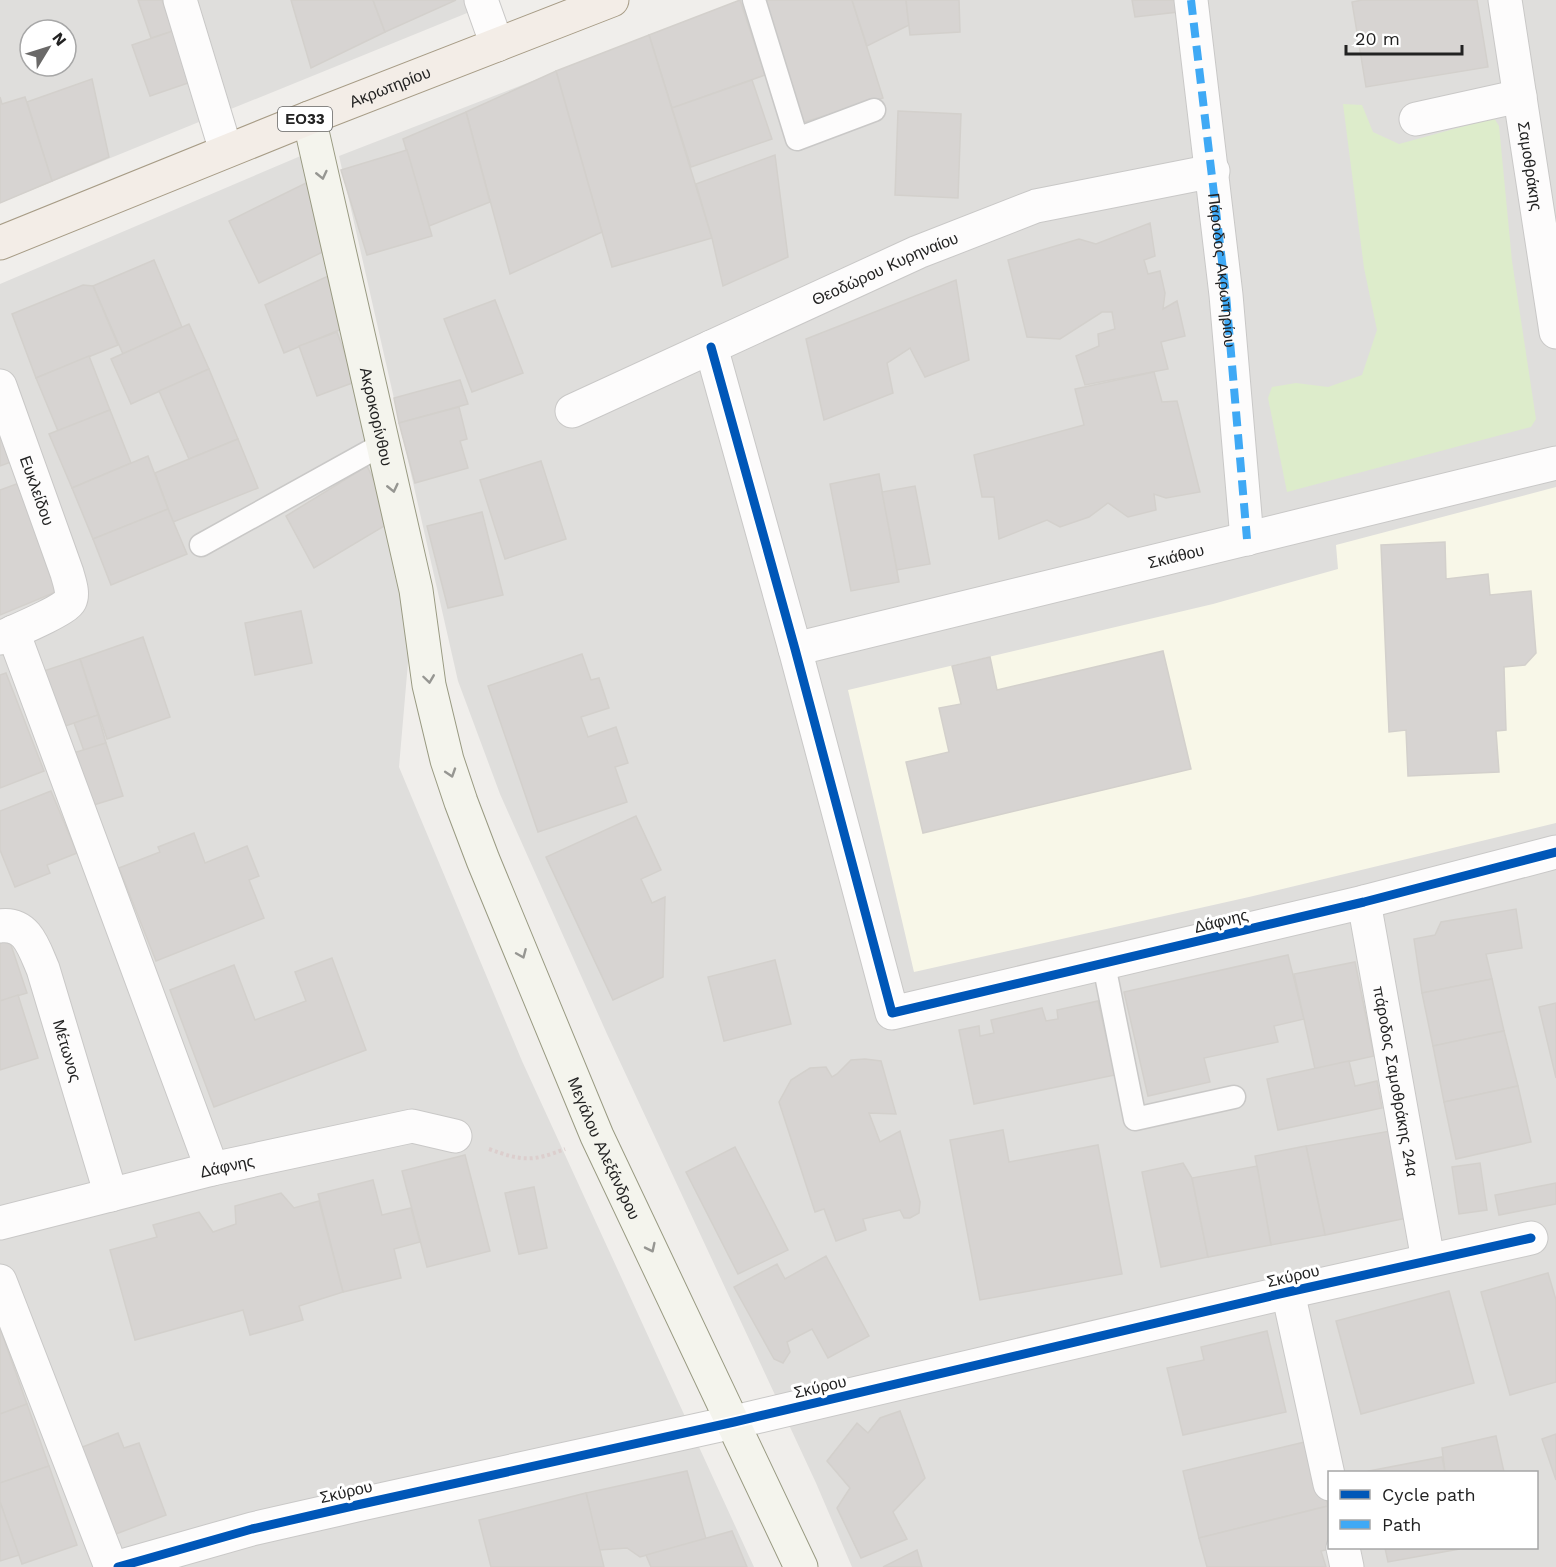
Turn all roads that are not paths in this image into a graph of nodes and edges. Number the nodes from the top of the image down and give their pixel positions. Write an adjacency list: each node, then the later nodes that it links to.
1 (180, 0): 12 (street)
2 (481, 0): 7 (street)
3 (612, 0): 7 (main road, Ακρωτηρίου / ΕΟ33)
4 (754, 0): 9 (lane)
5 (1191, 0): 13 (street, Πάροδος Ακρωτηρίου)
6 (1505, 0): 8 (street, Σαμοθράκης)
7 (497, 45): 10 (main road, Ακρωτηρίου / ΕΟ33)
8 (1520, 96): 11 (street); 15 (street, Σαμοθράκης)
9 (874, 110)
10 (309, 118): 12 (main road, Ακρωτηρίου / ΕΟ33); 19 (main road, Ακροκορίνθου, one-way to 19)
11 (1416, 119)
12 (226, 151): 14 (main road, Ακρωτηρίου / ΕΟ33)
13 (1213, 171): 16 (street, Θεοδώρου Κυρηναίου); 21 (street, Πάροδος Ακρωτηρίου)
14 (0, 243)
15 (1556, 332)
16 (711, 347): 18 (street, Θεοδώρου Κυρηναίου); 24 (street)
17 (0, 386): 23 (street, Ευκλείδου)
18 (572, 411)
19 (383, 444): 22 (lane); 25 (main road, Ακροκορίνθου, one-way to 25)
20 (1556, 463): 21 (street, Σκιάθου)
21 (1247, 539): 24 (street, Σκιάθου)
22 (201, 545)
23 (7, 635): 32 (street)
24 (795, 649): 29 (street, Δάφνης)
25 (437, 716): 39 (main road, Μεγάλου Αλεξάνδρου, one-way to 39)
26 (1556, 852): 27 (street, Δάφνης)
27 (1364, 902): 29 (street, Δάφνης); 36 (street, πάροδος Σαμοθράκης 24α)
28 (0, 926): 33 (street, Μέτωνος)
29 (1104, 965): 30 (lane)
30 (1234, 1097)
31 (454, 1136): 32 (street, Δάφνης)
32 (212, 1169): 33 (street, Δάφνης)
33 (111, 1195): 34 (street, Δάφνης)
34 (0, 1222)
35 (1530, 1238): 36 (street, Σκύρου)
36 (1428, 1260): 38 (street, Σκύρου)
37 (0, 1281): 42 (street)
38 (1288, 1292): 39 (street, Σκύρου); 40 (street)
39 (734, 1422): 43 (street, Σκύρου); 44 (main road, Μεγάλου Αλεξάνδρου)
40 (1328, 1479)
41 (1343, 1549): 45 (street)
42 (111, 1567)
43 (117, 1567)
44 (801, 1567)
45 (1347, 1567)

